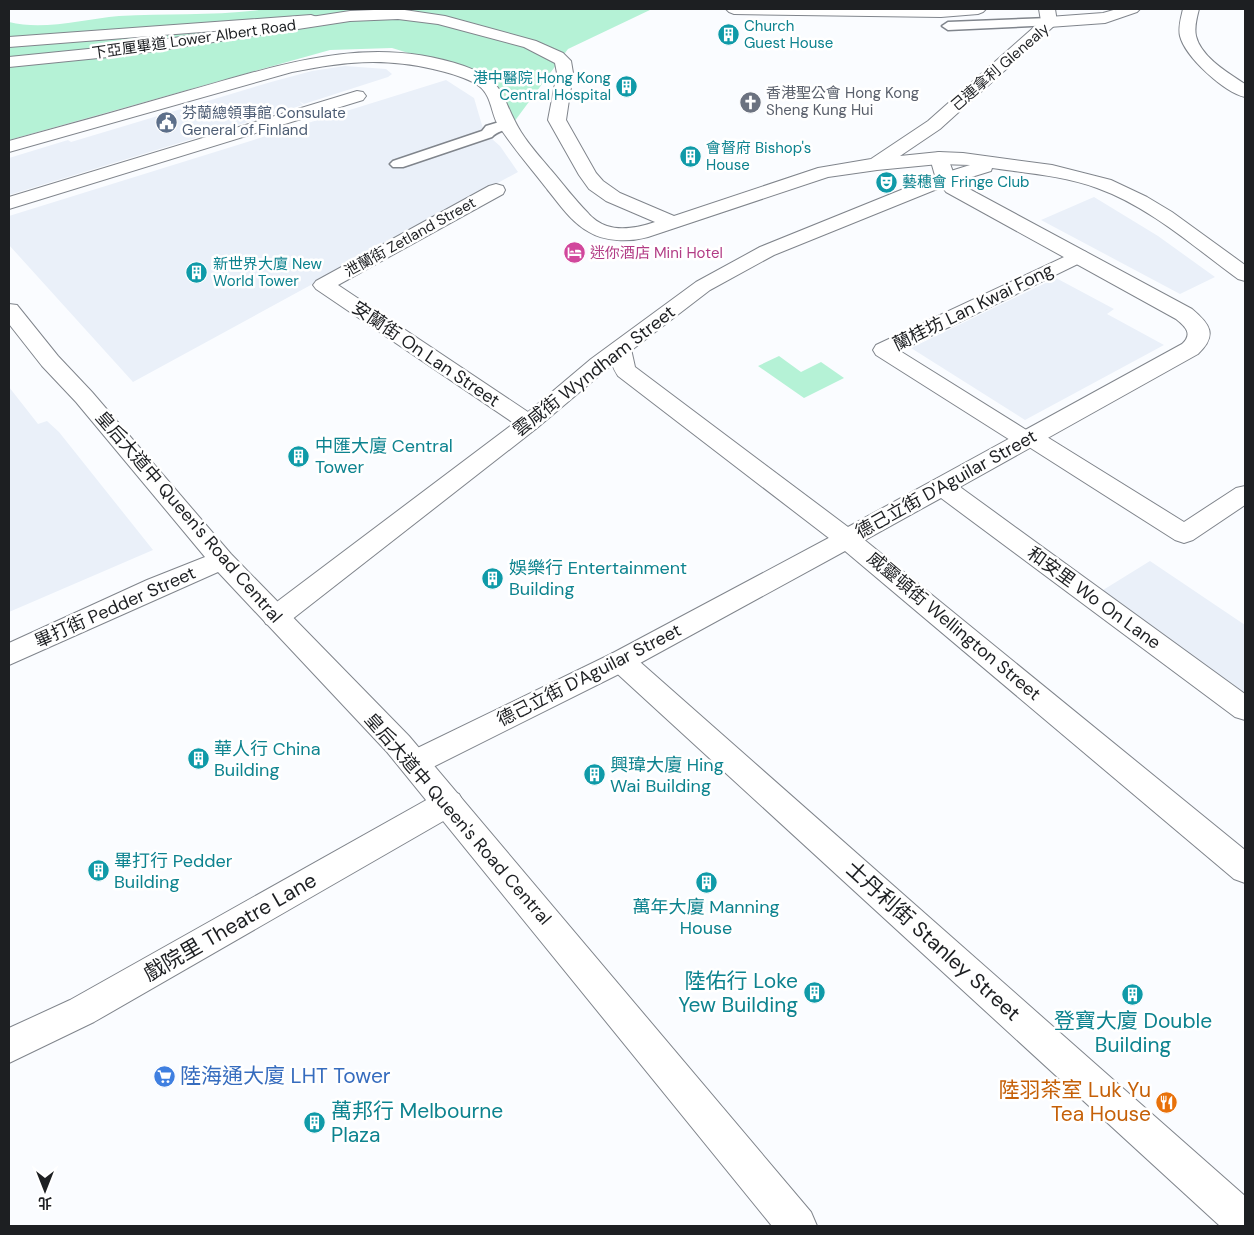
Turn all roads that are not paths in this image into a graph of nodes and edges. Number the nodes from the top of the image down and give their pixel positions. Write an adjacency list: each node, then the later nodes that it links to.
1 (734, 9): 5 (street)
2 (978, 9): 6 (street)
3 (1132, 9): 7 (street, 己連拿利 Glenealy)
4 (1191, 9): 14 (street)
5 (810, 10): 6 (street)
6 (852, 10)
7 (1048, 16): 9 (lane); 17 (street, 己連拿利 Glenealy)
8 (325, 19): 10 (street); 12 (street, 下亞厘畢道 Lower Albert Road); 24 (street, 下亞厘畢道 Lower Albert Road)
9 (948, 26)
10 (106, 34): 11 (street); 12 (street)
11 (9, 42)
12 (128, 50): 13 (street, 下亞厘畢道 Lower Albert Road)
13 (9, 62)
14 (1245, 92)
15 (357, 96): 23 (street)
16 (506, 124): 18 (street); 19 (lane); 24 (street)
17 (934, 125): 20 (street); 21 (street, 己連拿利 Glenealy)
18 (9, 147)
19 (398, 164)
20 (877, 164): 21 (street); 24 (street)
21 (942, 169): 25 (street, 德己立街 D'Aguilar Street); 26 (street, 雲咸街 Wyndham Street); 29 (street, 雲咸街 Wyndham Street)
22 (496, 190): 27 (street, 泄蘭街 Zetland Street)
23 (9, 203)
24 (674, 223)
25 (1079, 256): 31 (street, 德己立街 D'Aguilar Street); 31 (street, 蘭桂坊 Lan Kwai Fong)
26 (1245, 275)
27 (323, 285): 30 (street, 安蘭街 On Lan Street)
28 (9, 310): 35 (street, 皇后大道中 Queen's Road Central)
29 (620, 349): 30 (street, 雲咸街 Wyndham Street); 34 (street, 威靈頓街 Wellington Street)
30 (529, 423): 36 (street, 雲咸街 Wyndham Street)
31 (1029, 438): 32 (street, 德己立街 D'Aguilar Street); 33 (street)
32 (942, 486): 34 (street, 德己立街 D'Aguilar Street); 39 (street, 和安里 Wo On Lane)
33 (1245, 494)
34 (847, 539): 38 (street, 德己立街 D'Aguilar Street); 42 (street, 威靈頓街 Wellington Street)
35 (222, 560): 36 (street, 皇后大道中 Queen's Road Central); 37 (street, 畢打街 Pedder Street)
36 (276, 617): 40 (street, 皇后大道中 Queen's Road Central)
37 (9, 655)
38 (621, 660): 40 (street, 德己立街 D'Aguilar Street); 44 (street, 士丹利街 Stanley Street)
39 (1245, 710)
40 (414, 763): 41 (street, 皇后大道中 Queen's Road Central)
41 (448, 803): 43 (street, 戲院里 Theatre Lane); 45 (street, 皇后大道中 Queen's Road Central)
42 (1245, 869)
43 (9, 1046)
44 (1245, 1222)
45 (797, 1226)

